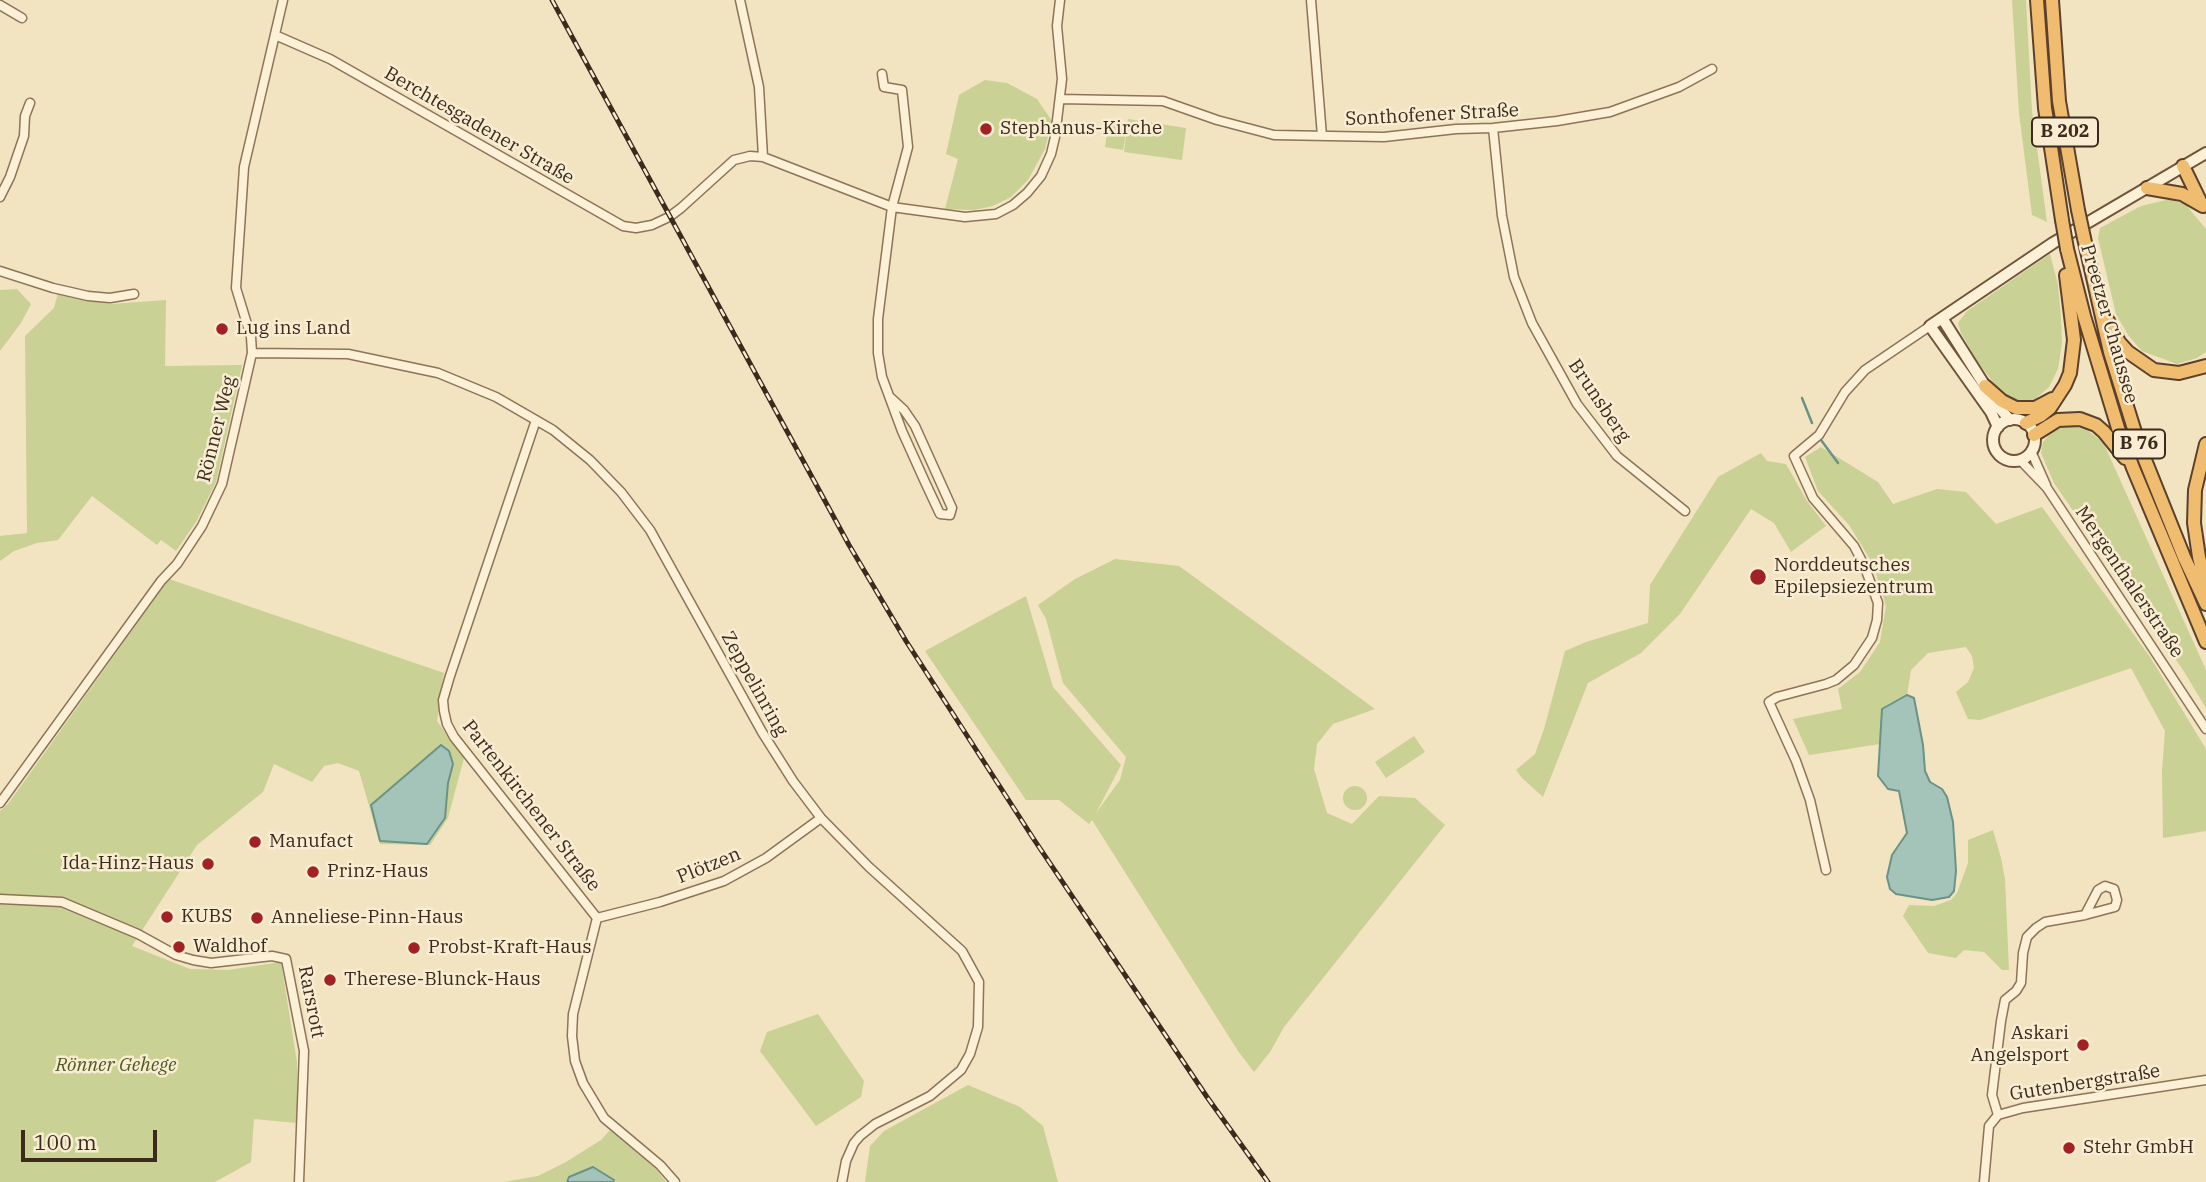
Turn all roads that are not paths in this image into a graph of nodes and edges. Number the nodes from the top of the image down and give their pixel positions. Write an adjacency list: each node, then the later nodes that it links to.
1 (283, 0): 9 (street, Rönner Weg)
2 (740, 0): 17 (street)
3 (1060, 0): 12 (street)
4 (1311, 0): 15 (street)
5 (2037, 0): 24 (highway, Preetzer Chaussee / B 76, bridge)
6 (2052, 0): 23 (highway, Preetzer Chaussee / B 202)
7 (0, 5): 8 (street)
8 (22, 18)
9 (275, 35): 17 (street, Berchtesgadener Straße); 30 (street, Rönner Weg)
10 (1712, 69): 14 (street, Sonthofener Straße)
11 (882, 74): 21 (street)
12 (1060, 99): 15 (street, Sonthofener Straße); 21 (street)
13 (30, 103): 20 (street)
14 (1493, 128): 15 (street, Sonthofener Straße); 45 (street, Brunsberg)
15 (1322, 136)
16 (2206, 153): 18 (main road)
17 (763, 157): 21 (street)
18 (2183, 166): 19 (main road); 22 (highway)
19 (2147, 188): 22 (highway); 28 (main road)
20 (0, 197)
21 (892, 207): 33 (street)
22 (2204, 209)
23 (2078, 210): 26 (highway, Preetzer Chaussee / B 76, bridge)
24 (2067, 248): 34 (highway, B 76); 43 (highway, Preetzer Chaussee / B 76)
25 (0, 271): 27 (street)
26 (2093, 277): 31 (highway, B 76); 47 (highway, Preetzer Chaussee / B 76)
27 (134, 294)
28 (1942, 318): 29 (main road); 32 (main road)
29 (1930, 326): 38 (main road); 52 (street)
30 (252, 353): 36 (street, Zeppelinring); 50 (street, Rönner Weg)
31 (2206, 366)
32 (1985, 386): 34 (highway); 35 (main road)
33 (891, 398): 33 (street)
34 (2056, 398): 37 (highway, B 76)
35 (2010, 419): 37 (main road); 38 (main road)
36 (536, 420): 51 (street, Zeppelinring); 55 (street, Partenkirchener Straße)
37 (2026, 423): 39 (main road)
38 (1998, 427): 42 (main road)
39 (2034, 435): 41 (main road); 43 (highway, B 76)
40 (2206, 444): 46 (highway)
41 (2031, 452): 42 (main road); 44 (street, Mergenthalerstraße)
42 (2020, 460): 44 (street, Mergenthalerstraße)
43 (2133, 468): 48 (highway, Preetzer Chaussee / B 76)
44 (2047, 488): 49 (street, Mergenthalerstraße)
45 (1685, 510)
46 (2206, 587)
47 (2206, 604)
48 (2206, 642)
49 (2206, 729)
50 (0, 803)
51 (821, 818): 55 (street, Plötzen); 60 (street, Zeppelinring)
52 (1826, 870)
53 (0, 899): 58 (street, Rarsrott)
54 (2085, 915): 57 (street)
55 (597, 918): 59 (street, Partenkirchener Straße)
56 (2206, 1080): 57 (street, Gutenbergstraße)
57 (1997, 1115): 61 (street, Gutenbergstraße)
58 (299, 1182)
59 (675, 1182)
60 (842, 1182)
61 (1984, 1182)

